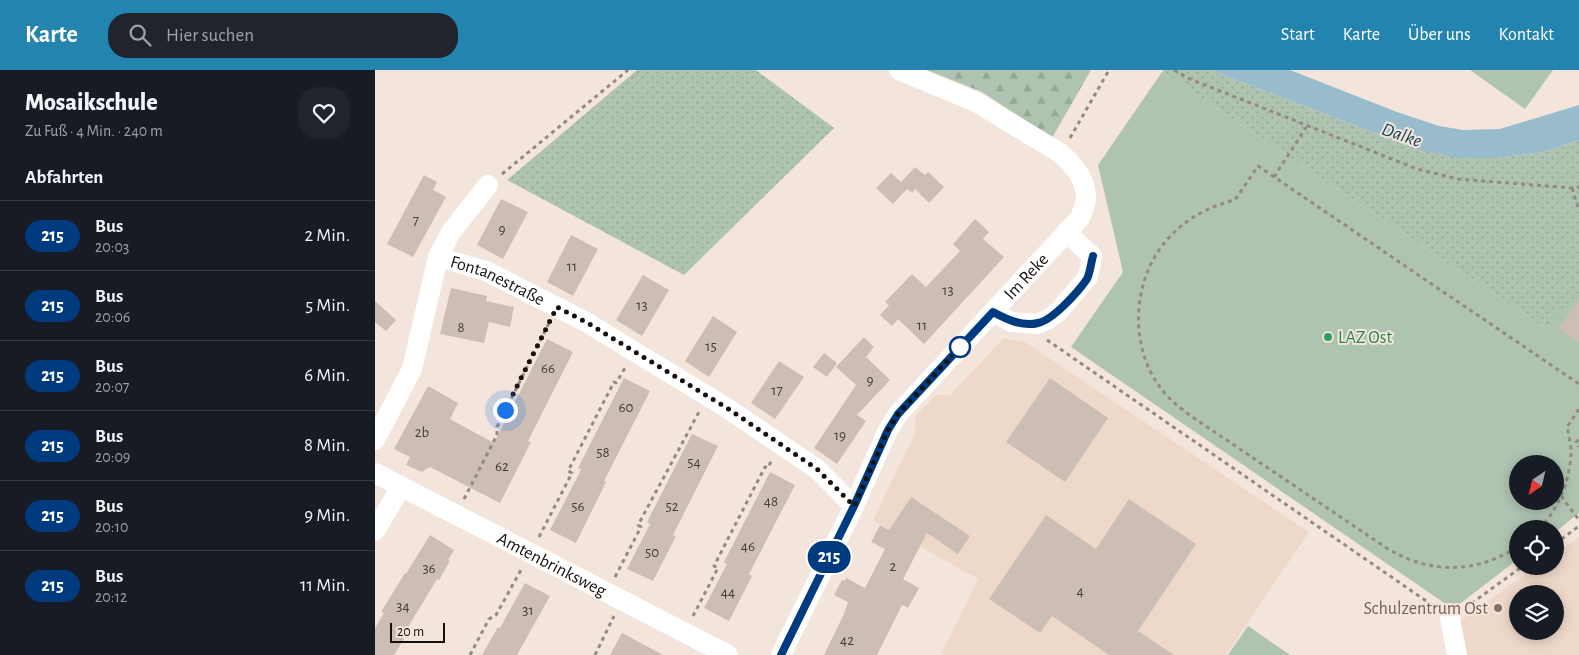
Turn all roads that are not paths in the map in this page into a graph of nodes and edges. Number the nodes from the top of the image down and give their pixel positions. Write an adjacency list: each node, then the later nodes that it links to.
1 (899, 70): 3 (street, Im Reke)
2 (488, 185): 4 (street, Fontanestraße)
3 (1066, 232): 5 (street, Im Reke); 5 (street)
4 (438, 257): 6 (street, Fontanestraße); 9 (street, Fontanestraße)
5 (993, 312): 9 (street, Im Reke)
6 (375, 440)
7 (375, 473): 8 (street, Amtenbrinksweg)
8 (401, 487): 10 (street); 12 (street, Amtenbrinksweg)
9 (854, 506): 13 (street, Im Reke)
10 (375, 531)
11 (1451, 618): 14 (street)
12 (728, 655)
13 (781, 655)
14 (1457, 655)

